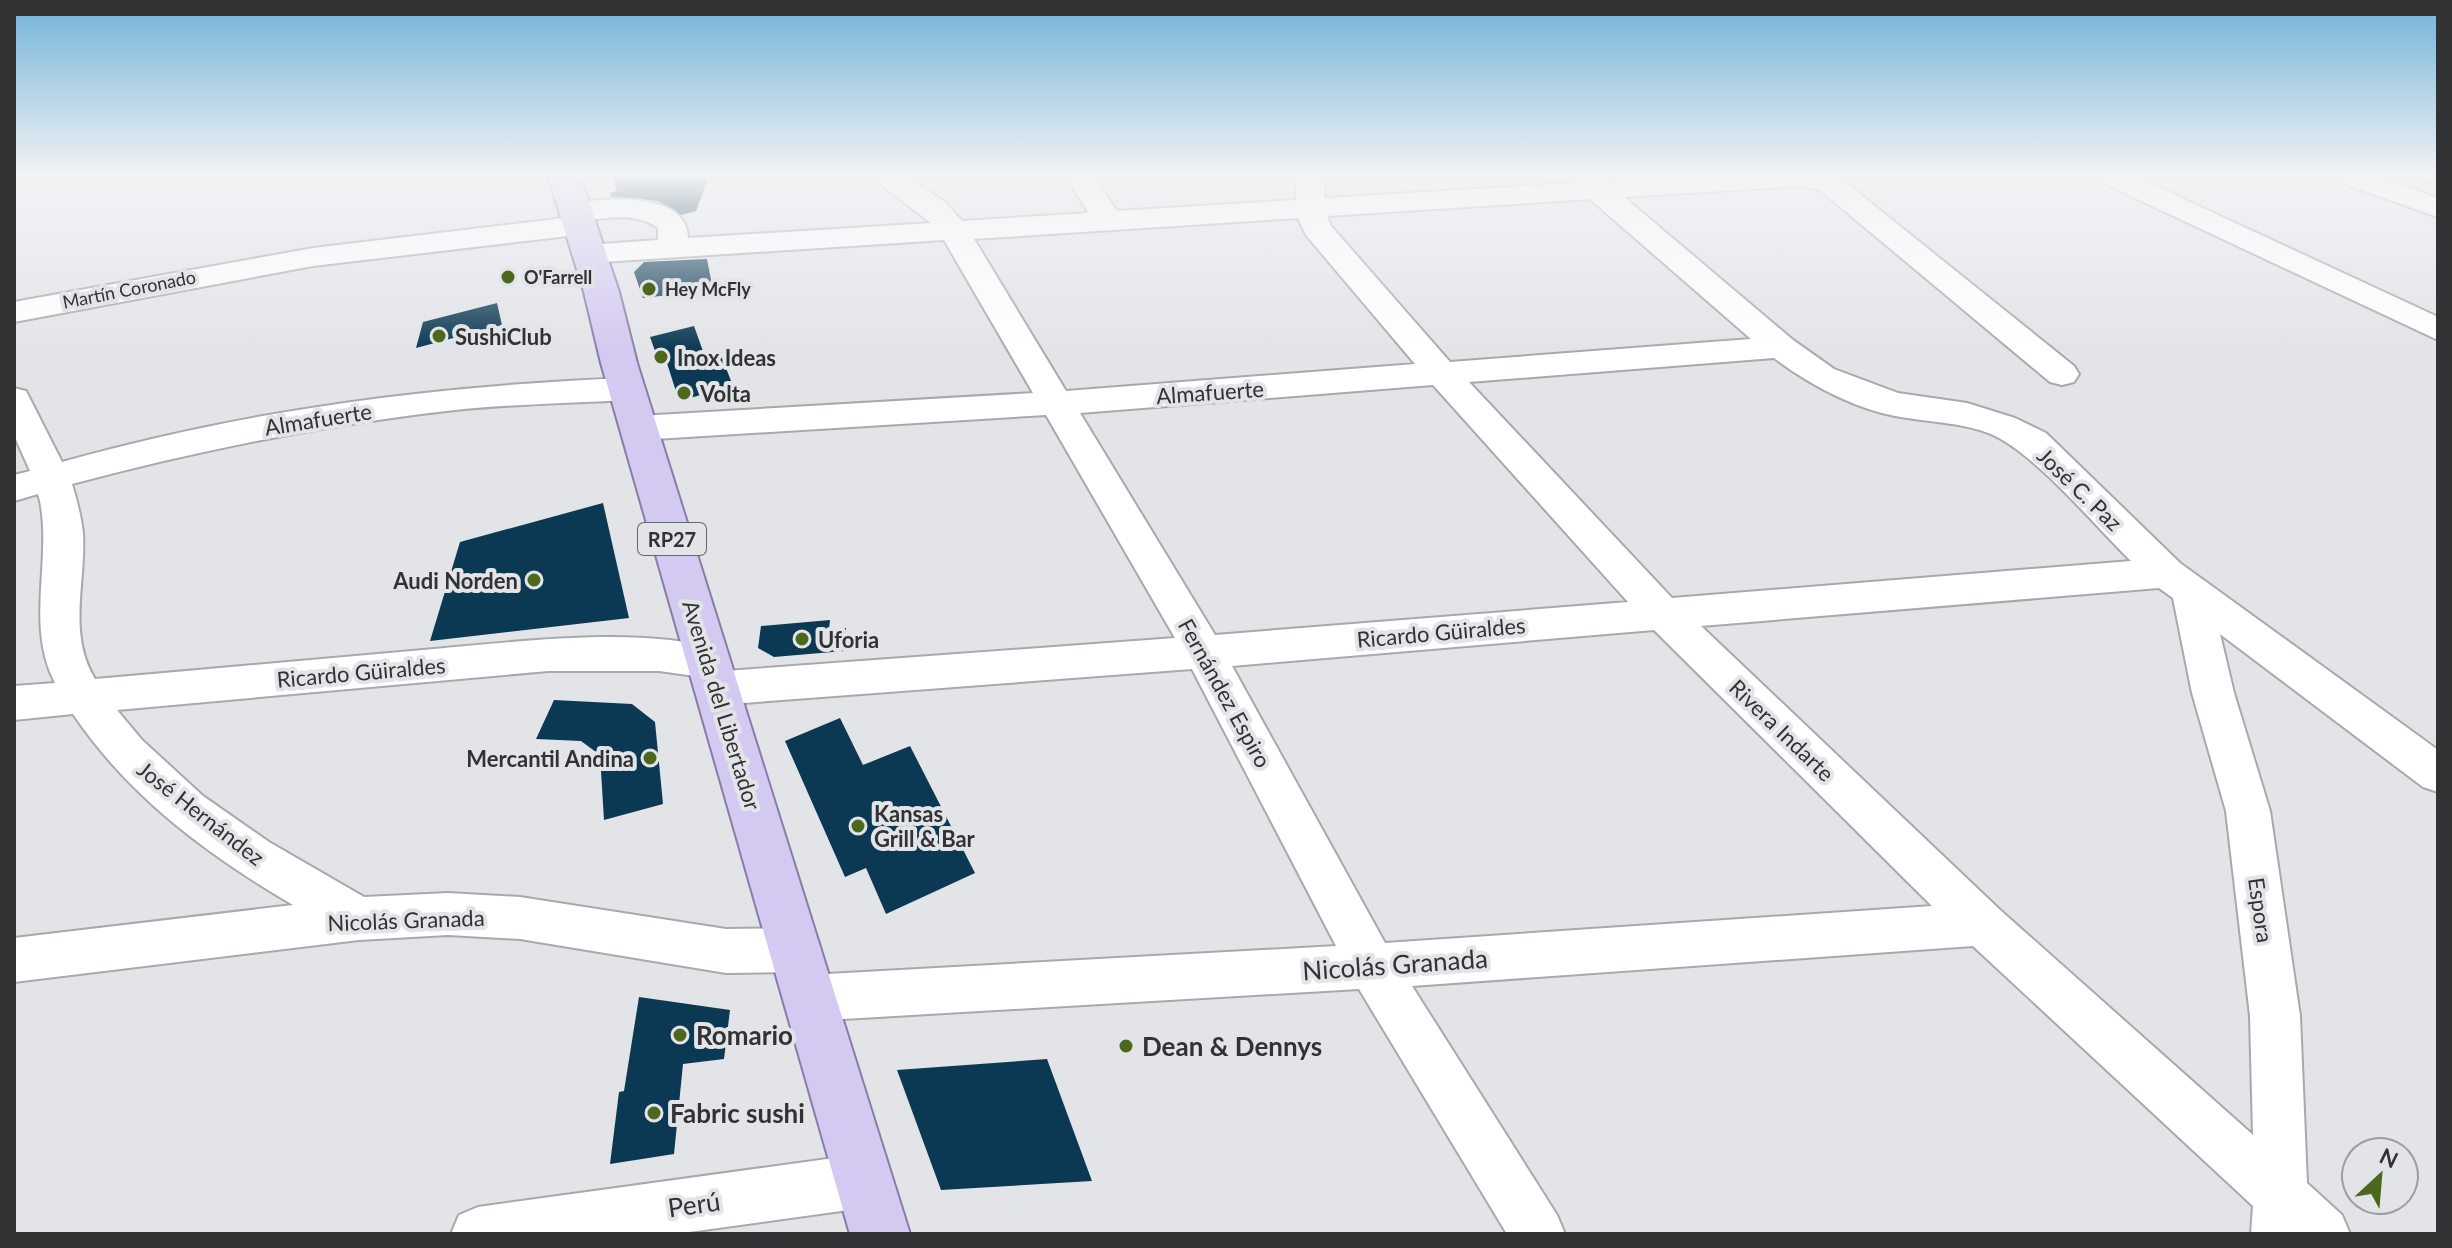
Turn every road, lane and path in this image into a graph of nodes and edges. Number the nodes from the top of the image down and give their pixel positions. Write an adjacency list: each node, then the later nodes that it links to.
1 (546, 234): 12 (street, Martín Coronado)
2 (580, 234): 19 (main road, Avenida del Libertador / RP27)
3 (597, 234): 11 (street, Martín Coronado)
4 (673, 234): 11 (street)
5 (900, 234): 11 (street, Martín Coronado)
6 (956, 234): 18 (street, Fernández Espiro)
7 (1322, 234): 16 (street, Rivera Indarte)
8 (1650, 234): 14 (street, José C. Paz)
9 (1891, 234): 15 (street)
10 (2235, 234): 13 (street)
11 (673, 248)
12 (14, 312)
13 (2438, 330)
14 (1781, 347): 16 (street, Almafuerte); 21 (street, José C. Paz)
15 (2062, 374)
16 (1443, 375): 18 (street, Almafuerte); 22 (street, Rivera Indarte)
17 (14, 399): 20 (street, José Hernández)
18 (1056, 403): 19 (street, Almafuerte); 23 (street, Fernández Espiro)
19 (633, 408): 20 (street, Almafuerte); 24 (main road, Avenida del Libertador / RP27)
20 (33, 483): 25 (street, José Hernández)
21 (2178, 583): 22 (street, Ricardo Güiraldes); 27 (street, José C. Paz); 36 (street, Espora)
22 (1662, 613): 23 (street, Ricardo Güiraldes); 29 (street, Rivera Indarte)
23 (1204, 652): 24 (street, Ricardo Güiraldes); 32 (street, Fernández Espiro)
24 (713, 675): 25 (street, Ricardo Güiraldes); 33 (main road, Avenida del Libertador / RP27)
25 (83, 697): 26 (street, Ricardo Güiraldes); 28 (street, José Hernández)
26 (14, 703)
27 (2438, 774)
28 (359, 919): 30 (street, Nicolás Granada); 33 (street, Nicolás Granada)
29 (1982, 924): 32 (street, Nicolás Granada); 36 (street, Rivera Indarte)
30 (61, 955): 31 (street, Nicolás Granada); 34 (street)
31 (14, 960)
32 (1372, 966): 33 (street, Nicolás Granada); 38 (street, Fernández Espiro)
33 (803, 974): 35 (main road, Avenida del Libertador / RP27)
34 (14, 992)
35 (872, 1208): 37 (street, Perú)
36 (2279, 1215): 39 (street, Rivera Indarte)
37 (478, 1234)
38 (1538, 1234)
39 (2323, 1234)

